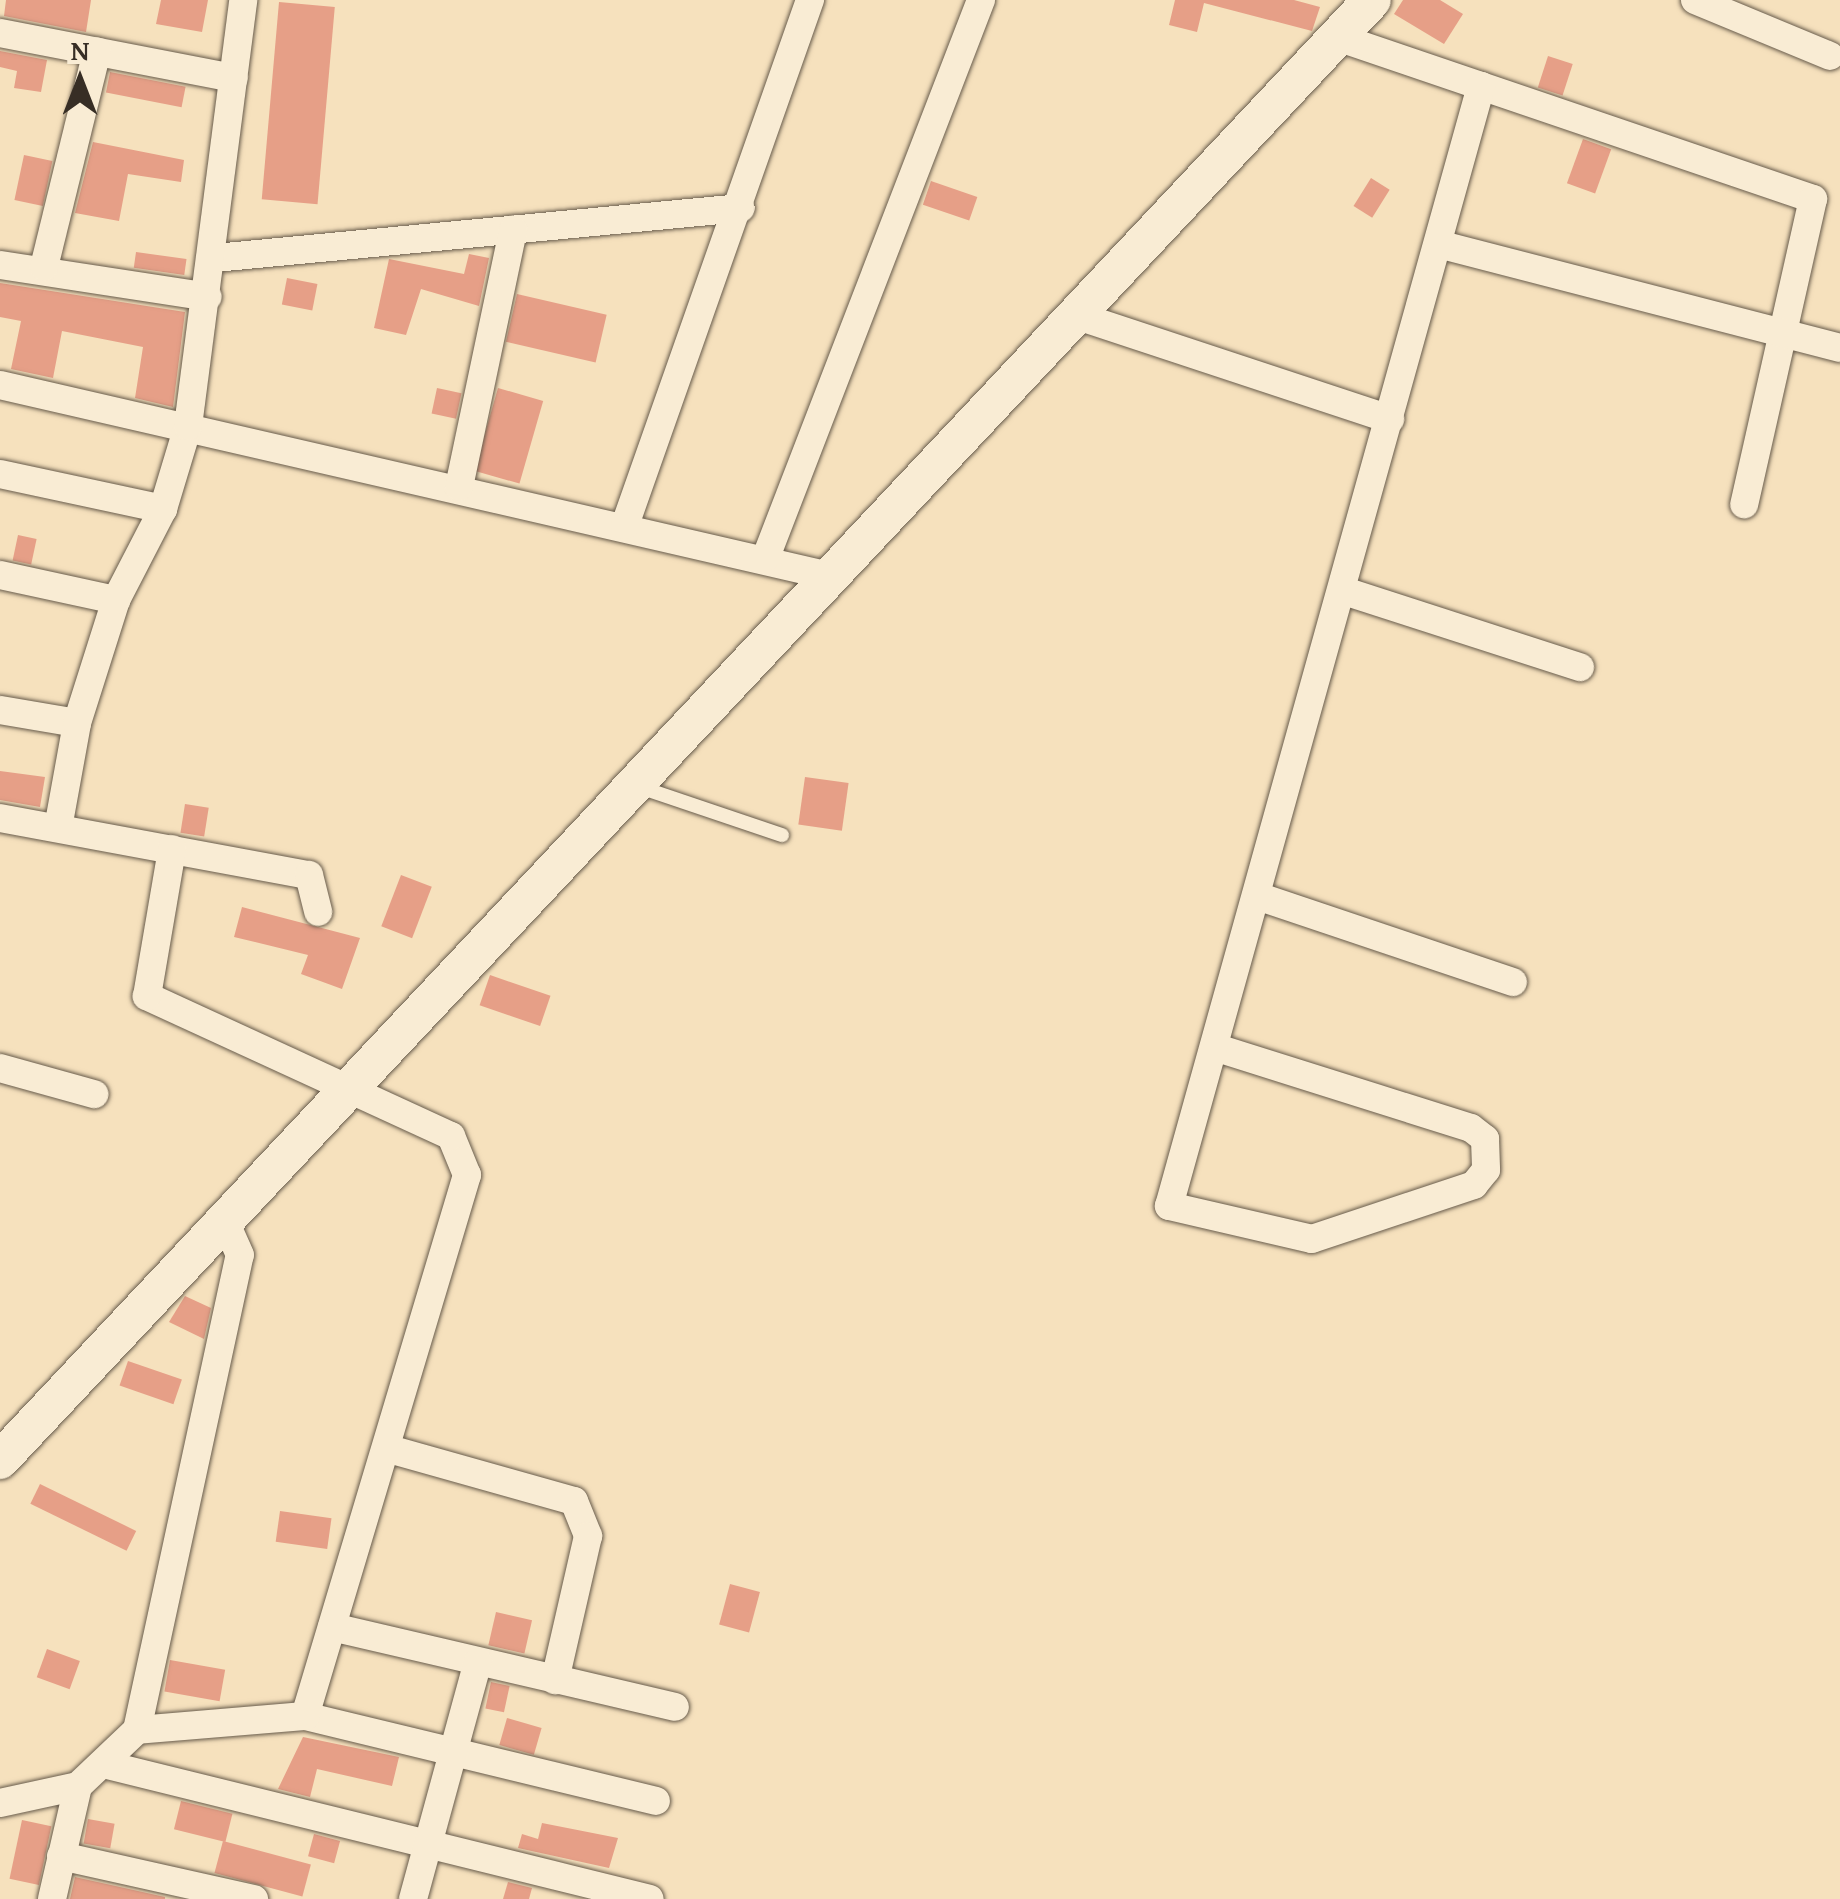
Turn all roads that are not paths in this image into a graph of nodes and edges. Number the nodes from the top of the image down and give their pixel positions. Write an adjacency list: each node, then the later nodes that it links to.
1 (242, 0): 10 (street)
2 (810, 0): 12 (street)
3 (981, 0): 30 (street)
4 (1695, 0): 9 (street)
5 (1365, 1): 7 (main road)
6 (0, 32): 8 (street)
7 (1337, 37): 11 (street); 19 (main road)
8 (97, 51): 10 (street); 17 (street)
9 (1830, 56)
10 (234, 78): 15 (street)
11 (1481, 86): 14 (street); 20 (street)
12 (741, 208): 13 (street); 29 (street)
13 (513, 230): 15 (street); 26 (street)
14 (1438, 244): 20 (street); 23 (street)
15 (215, 258): 18 (street)
16 (0, 265): 17 (street)
17 (44, 268): 18 (street)
18 (208, 296): 24 (street)
19 (1075, 315): 23 (street); 32 (main road)
20 (1784, 336): 21 (street); 27 (street)
21 (1840, 348)
22 (0, 385): 24 (street)
23 (1390, 419): 33 (street)
24 (188, 426): 26 (street); 28 (street)
25 (0, 474): 28 (street)
26 (459, 487): 29 (street)
27 (1744, 504)
28 (163, 510): 34 (street)
29 (625, 525): 30 (street)
30 (766, 557): 32 (street)
31 (0, 575): 34 (street)
32 (830, 576): 38 (main road)
33 (1344, 591): 35 (street); 43 (street)
34 (116, 600): 37 (street)
35 (1580, 667)
36 (0, 710): 37 (street)
37 (77, 724): 40 (street)
38 (635, 785): 41 (lane); 48 (main road)
39 (0, 818): 40 (street)
40 (58, 828): 42 (street)
41 (782, 835)
42 (172, 849): 44 (street); 48 (street)
43 (1257, 896): 45 (street); 46 (street)
44 (318, 912)
45 (1513, 982)
46 (1214, 1047): 46 (street)
47 (0, 1068): 49 (street)
48 (351, 1089): 50 (main road); 52 (street)
49 (94, 1094)
50 (228, 1226): 51 (main road); 58 (street)
51 (8, 1442)
52 (389, 1449): 53 (street); 55 (street)
53 (332, 1627): 54 (street); 57 (street)
54 (478, 1662): 55 (street); 59 (street)
55 (555, 1680): 56 (street)
56 (674, 1706)
57 (305, 1716): 58 (street); 59 (street)
58 (137, 1730): 60 (street)
59 (454, 1747): 62 (street); 64 (street)
60 (104, 1764): 61 (street); 64 (street)
61 (78, 1786): 63 (street); 65 (street)
62 (656, 1801)
63 (0, 1803)
64 (428, 1842): 68 (street); 69 (street)
65 (61, 1856): 66 (street); 67 (street)
66 (52, 1899)
67 (254, 1899)
68 (412, 1899)
69 (650, 1899)

